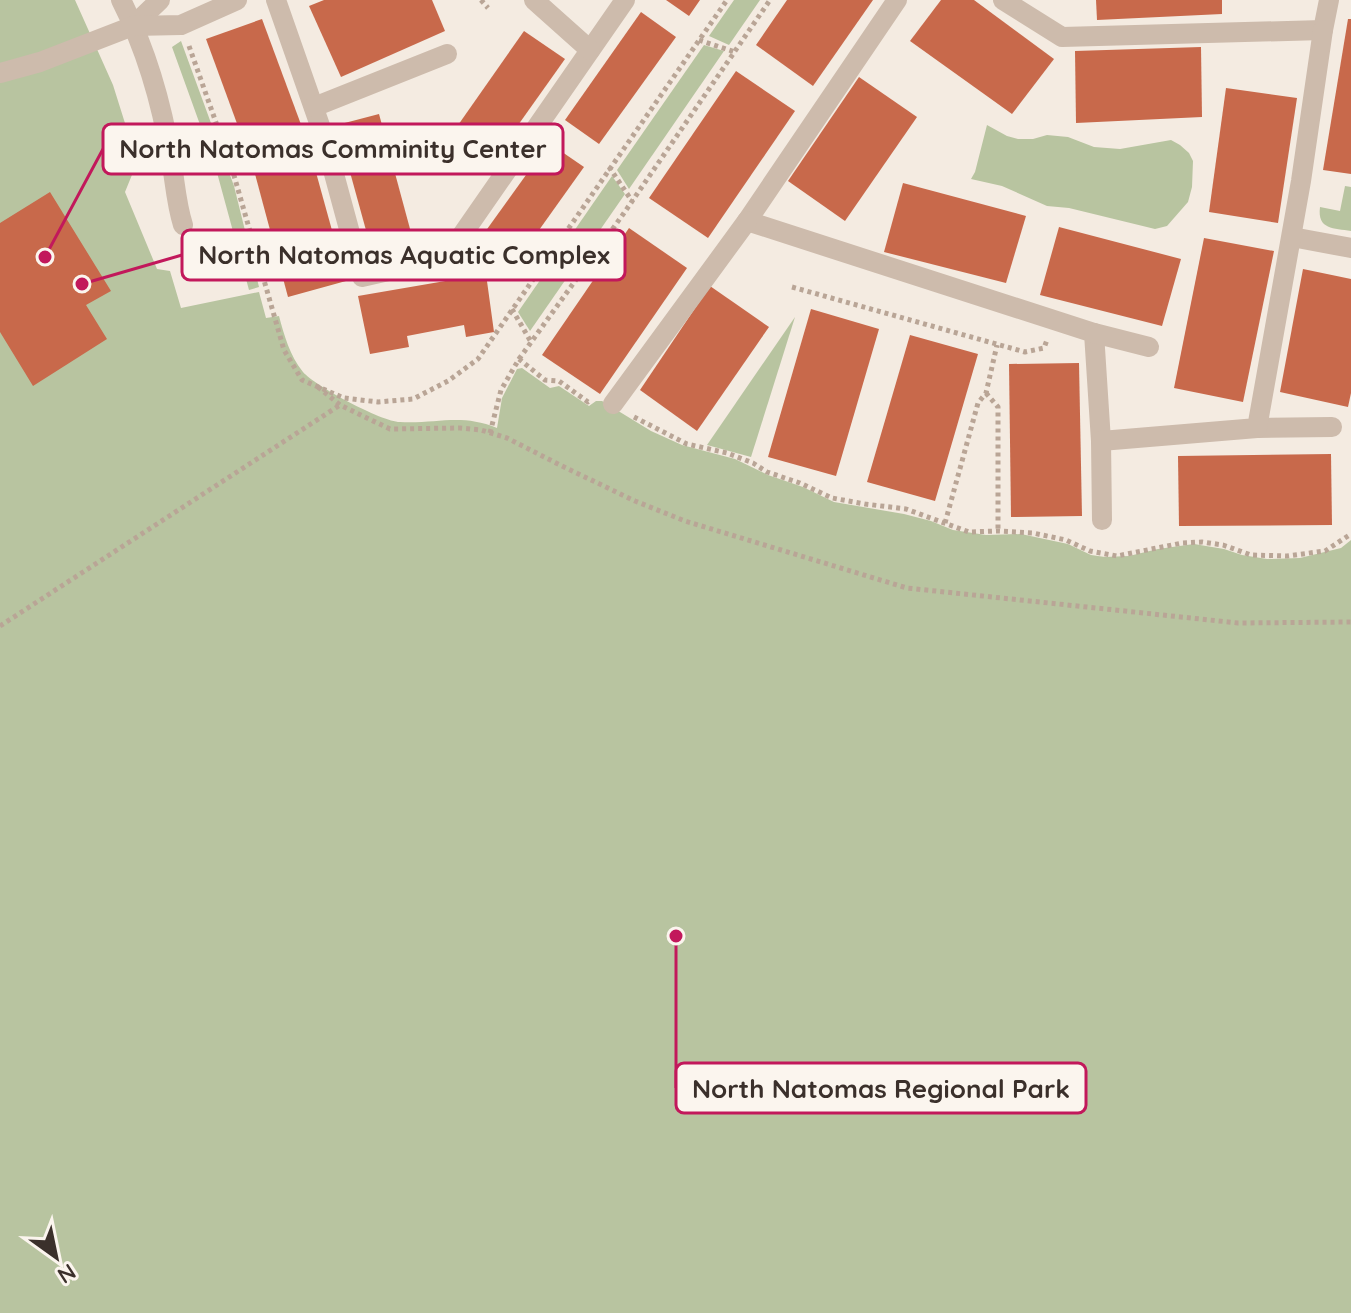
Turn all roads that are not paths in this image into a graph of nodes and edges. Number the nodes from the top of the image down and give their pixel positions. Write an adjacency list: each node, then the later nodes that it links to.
1 (121, 0): 11 (street)
2 (160, 0): 11 (street)
3 (237, 0): 10 (street)
4 (534, 0): 13 (street)
5 (625, 0): 13 (street)
6 (897, 0): 17 (street)
7 (1003, 0): 12 (street)
8 (1329, 0): 12 (street)
9 (279, 1): 16 (street)
10 (209, 6): 11 (street)
11 (133, 26): 15 (street); 18 (street)
12 (1323, 30): 19 (street)
13 (590, 50): 16 (street)
14 (447, 54): 16 (street)
15 (0, 73)
16 (314, 107)
17 (747, 221): 21 (street); 23 (street)
18 (183, 225)
19 (1292, 237): 20 (street); 25 (street)
20 (1351, 248)
21 (1094, 333): 22 (street); 26 (street)
22 (1149, 347)
23 (613, 404)
24 (1332, 427): 25 (street)
25 (1257, 428): 26 (street)
26 (1101, 441): 27 (street)
27 (1102, 520)

